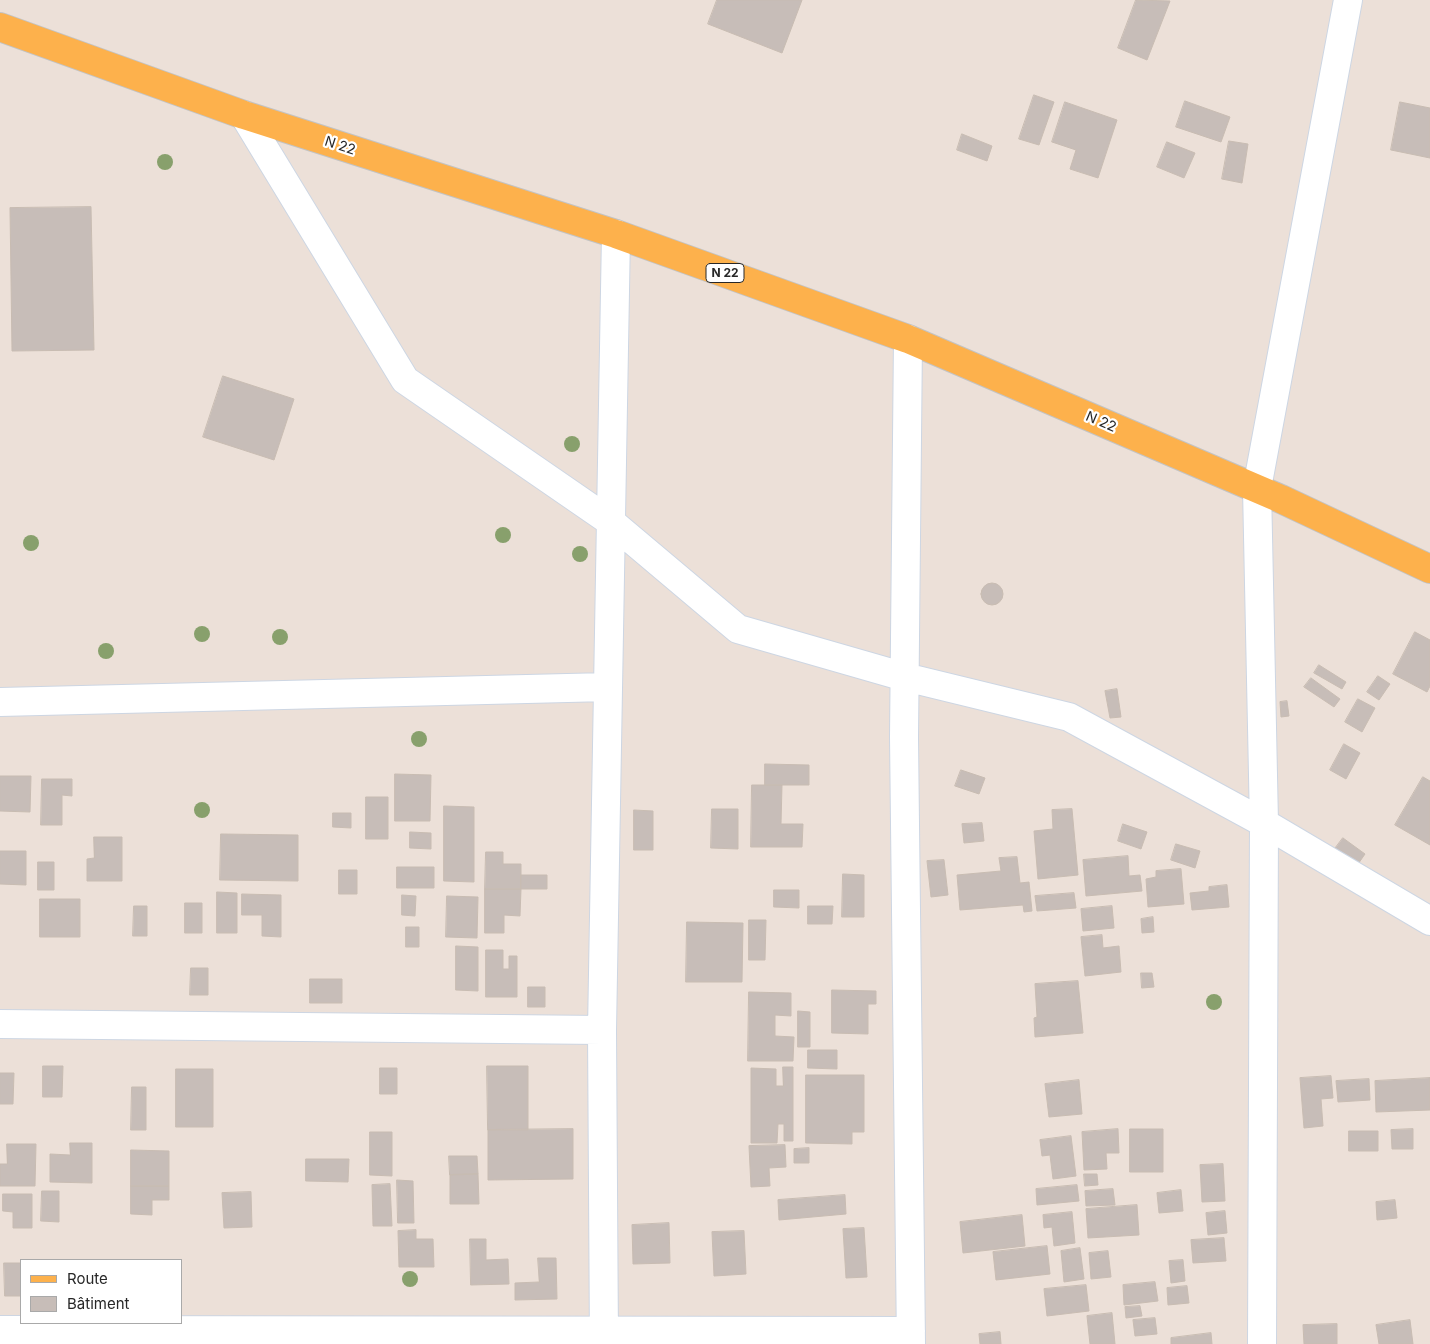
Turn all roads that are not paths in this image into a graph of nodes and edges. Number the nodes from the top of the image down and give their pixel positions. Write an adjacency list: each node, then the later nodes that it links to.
1 (1348, 0): 6 (street)
2 (0, 27): 3 (main road, N 22 / N 22)
3 (244, 115): 4 (main road, N 22 / N 22); 7 (street)
4 (616, 234): 5 (main road, N 22 / N 22); 7 (street)
5 (908, 339): 6 (main road, N 22 / N 22); 9 (street)
6 (1257, 488): 8 (main road, N 22 / N 22); 12 (street)
7 (611, 522): 9 (street); 10 (street)
8 (1430, 569)
9 (905, 677): 12 (street); 18 (street)
10 (608, 687): 11 (street); 15 (street)
11 (0, 702)
12 (1264, 823): 13 (street); 19 (street)
13 (1430, 922)
14 (0, 1024): 15 (street)
15 (602, 1030): 17 (street)
16 (0, 1330): 17 (street)
17 (604, 1337): 18 (street)
18 (911, 1337)
19 (1262, 1344)

